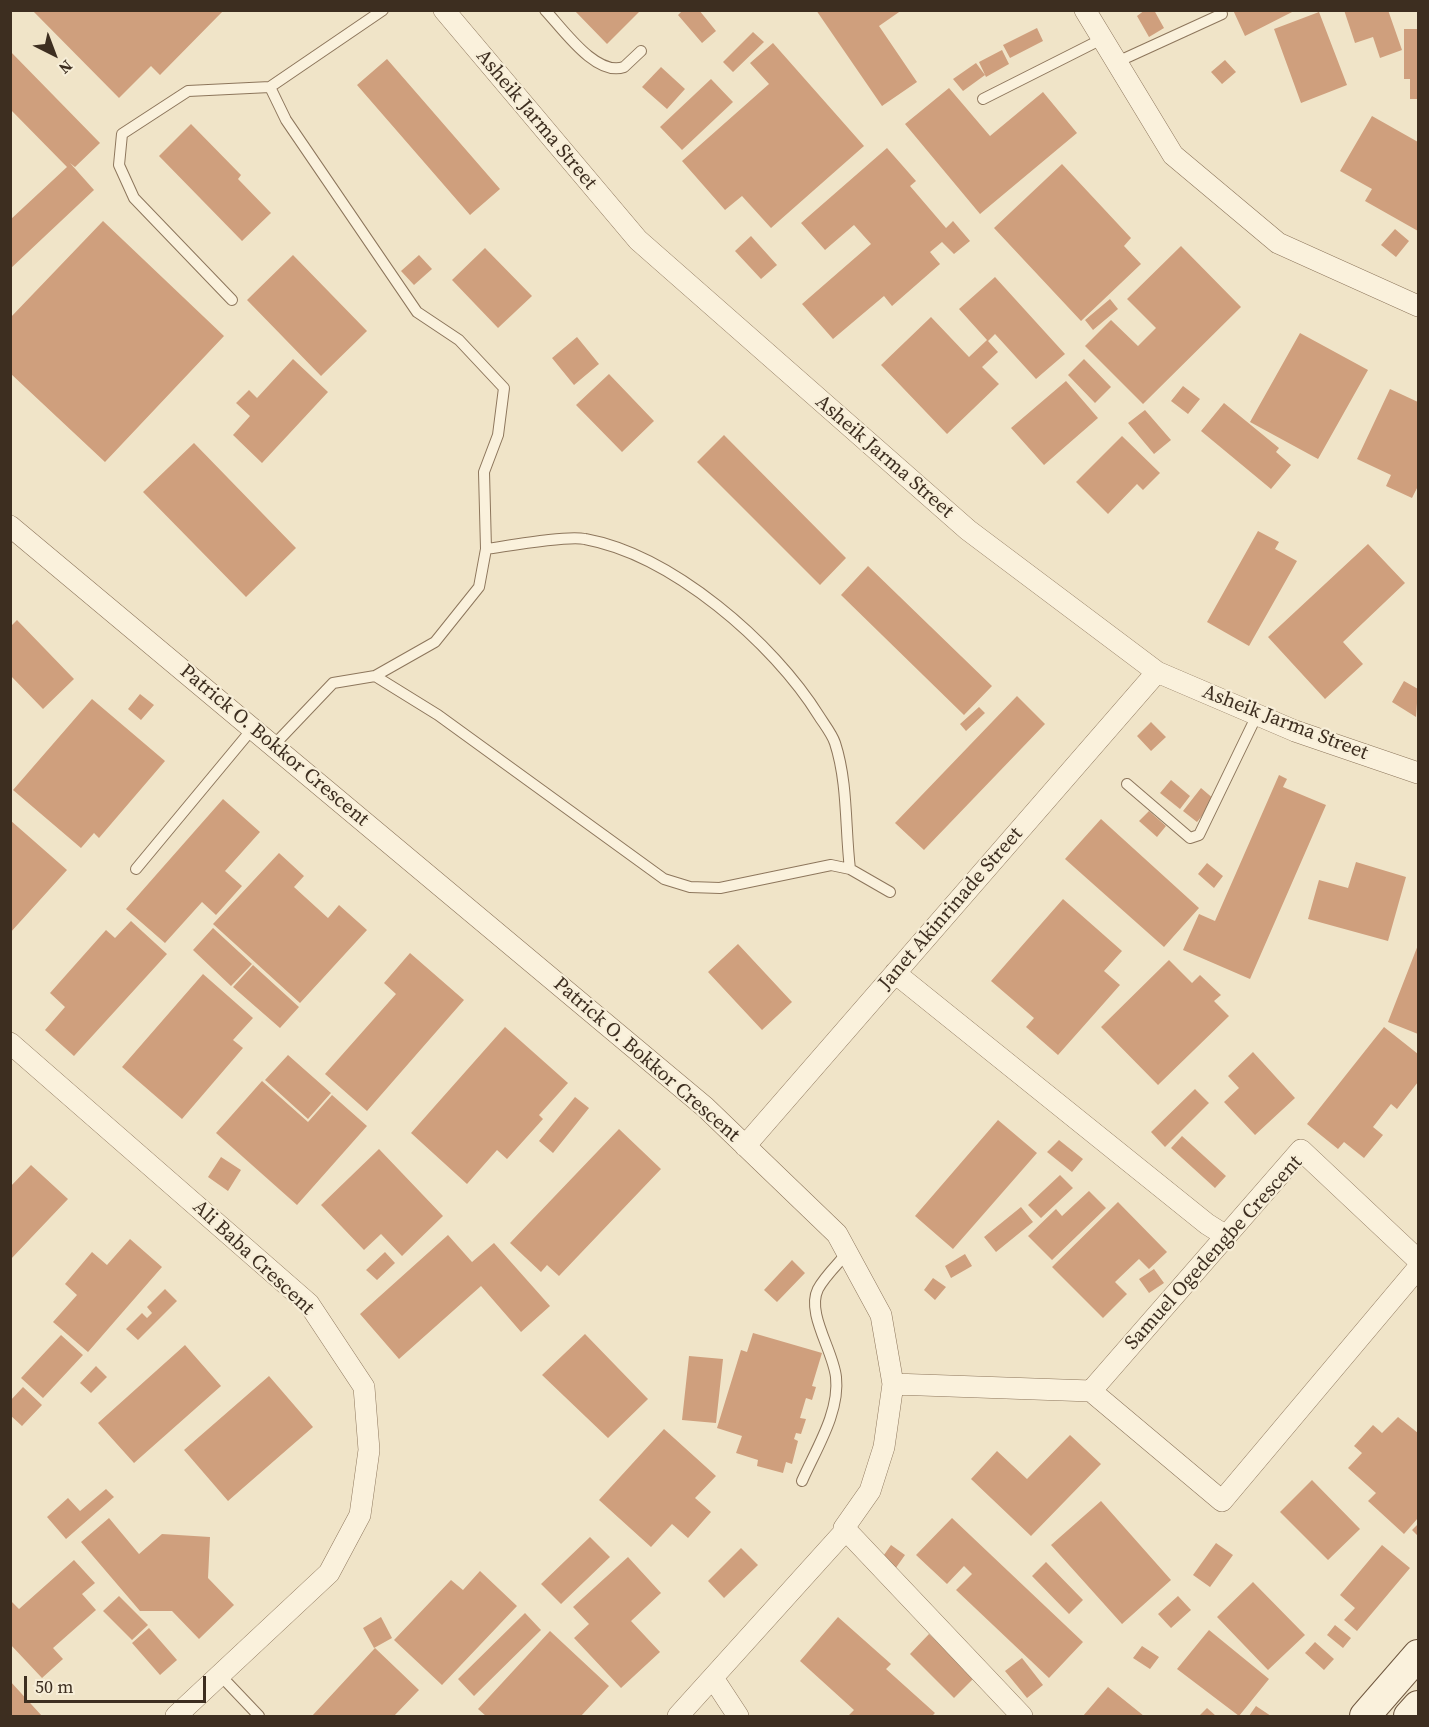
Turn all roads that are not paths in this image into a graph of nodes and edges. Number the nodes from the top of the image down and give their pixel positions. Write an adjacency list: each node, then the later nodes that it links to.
1 (383, 10): 9 (lane)
2 (444, 10): 15 (street, Asheik Jarma Street)
3 (545, 10): 7 (lane)
4 (1085, 10): 6 (street)
5 (1222, 14): 8 (lane)
6 (1102, 39): 8 (street); 10 (lane)
7 (641, 51)
8 (1117, 62): 12 (street)
9 (270, 87): 11 (lane); 14 (lane)
10 (983, 99)
11 (232, 300)
12 (1419, 306)
13 (10, 526): 18 (street, Patrick O. Bokkor Crescent)
14 (486, 549): 16 (lane); 23 (lane)
15 (1157, 672): 17 (street, Asheik Jarma Street); 25 (street, Janet Akinrinade Street)
16 (375, 676): 19 (lane); 23 (lane)
17 (1257, 715): 20 (street, Asheik Jarma Street); 21 (lane)
18 (253, 728): 19 (street, Patrick O. Bokkor Crescent); 22 (lane)
19 (274, 745): 27 (street, Patrick O. Bokkor Crescent)
20 (1419, 773)
21 (1127, 784)
22 (136, 869)
23 (850, 869): 24 (lane)
24 (890, 892)
25 (895, 973): 27 (street, Janet Akinrinade Street); 28 (street)
26 (10, 1043): 37 (street, Ali Baba Crescent)
27 (745, 1146): 29 (street, Patrick O. Bokkor Crescent)
28 (1226, 1236): 30 (street, Samuel Ogedengbe Crescent); 33 (street, Samuel Ogedengbe Crescent)
29 (847, 1253): 32 (street, Patrick O. Bokkor Crescent); 34 (lane)
30 (1419, 1260)
31 (1419, 1268): 33 (street)
32 (893, 1384): 33 (street); 35 (street, Patrick O. Bokkor Crescent)
33 (1091, 1391)
34 (802, 1481)
35 (844, 1528): 38 (street, Patrick O. Bokkor Crescent); 44 (street)
36 (1419, 1655): 45 (street)
37 (220, 1675): 40 (street, Ali Baba Crescent); 41 (lane)
38 (713, 1678): 42 (street, Patrick O. Bokkor Crescent); 43 (street)
39 (1419, 1706): 46 (street)
40 (176, 1716)
41 (259, 1716)
42 (678, 1716)
43 (738, 1716)
44 (1022, 1716)
45 (1365, 1716)
46 (1409, 1716)

